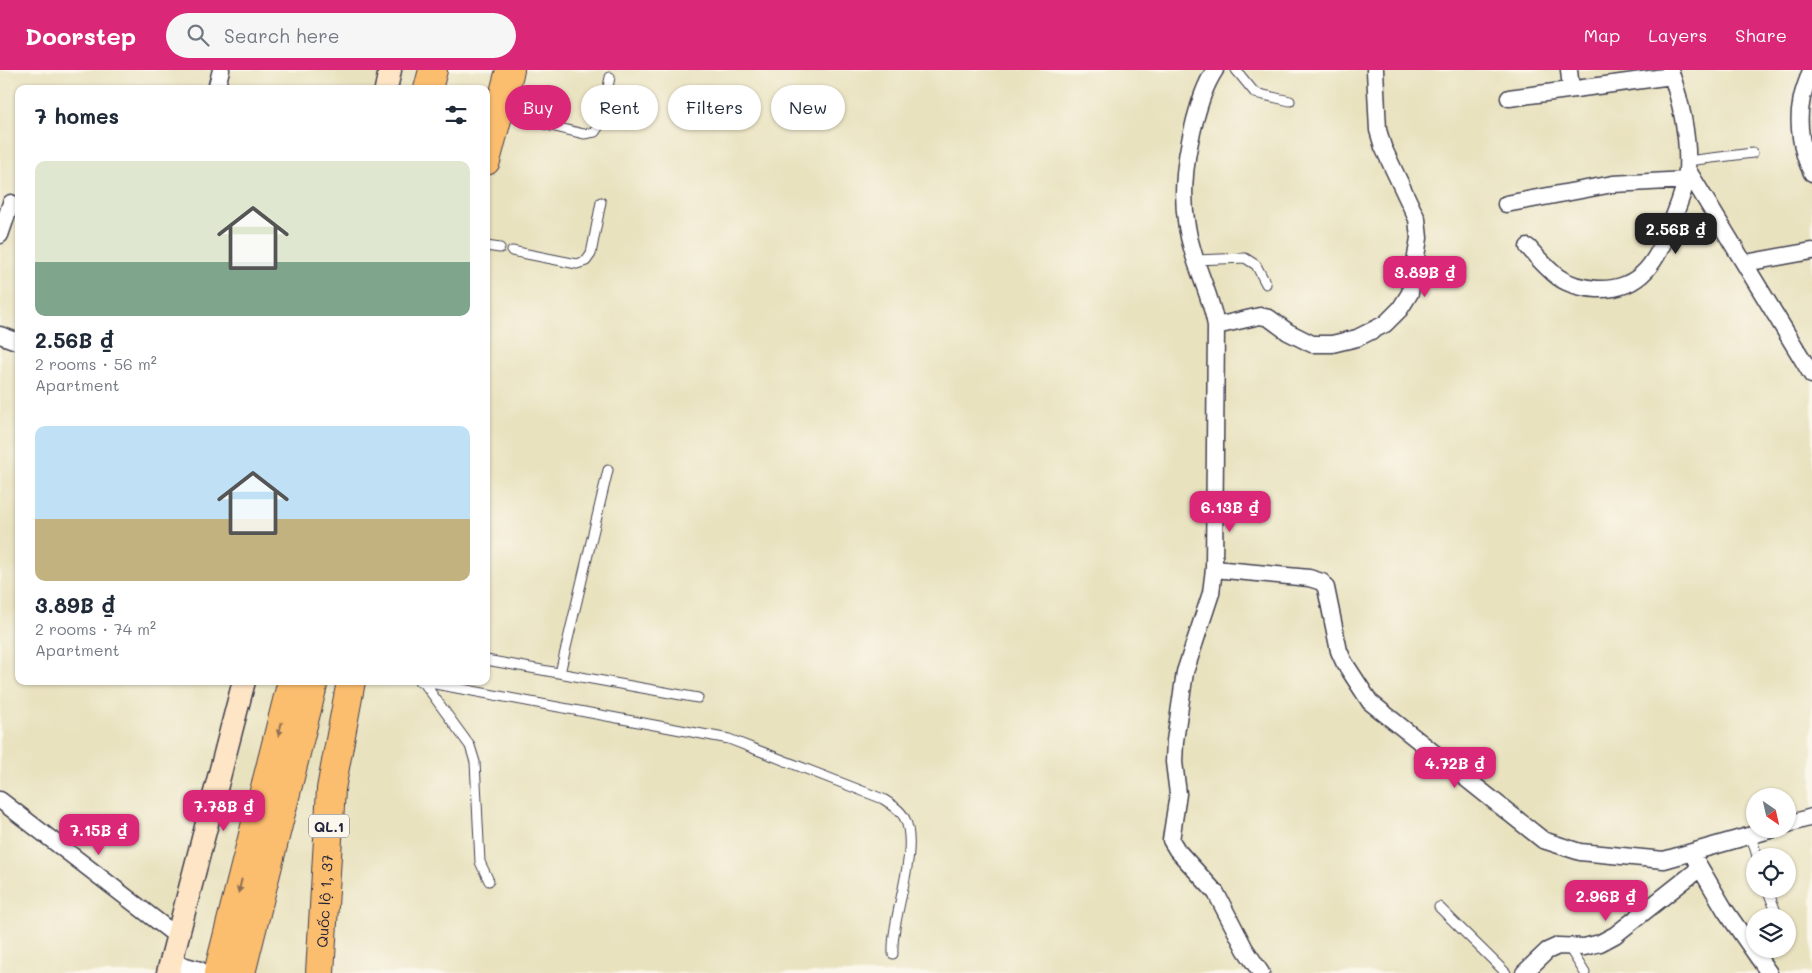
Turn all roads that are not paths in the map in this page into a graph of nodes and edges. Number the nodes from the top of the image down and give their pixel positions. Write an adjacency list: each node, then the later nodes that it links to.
1 (390, 70): 12 (street)
2 (433, 70): 13 (highway)
3 (491, 70): 14 (highway)
4 (510, 70): 18 (highway)
5 (1215, 70): 32 (street)
6 (1236, 70): 17 (lane)
7 (1375, 70): 35 (street)
8 (1569, 70): 15 (street)
9 (1811, 70): 22 (street)
10 (1671, 73): 15 (street); 21 (street)
11 (610, 77): 18 (lane)
12 (387, 85)
13 (429, 85)
14 (487, 85)
15 (1571, 90): 16 (street)
16 (1509, 98)
17 (1290, 101)
18 (499, 113): 19 (highway)
19 (490, 146)
20 (1753, 153): 21 (lane)
21 (1687, 170): 25 (street); 28 (street); 33 (street)
22 (1812, 172)
23 (601, 202): 30 (lane)
24 (11, 203): 26 (street)
25 (1506, 204)
26 (0, 235)
27 (490, 247): 29 (lane)
28 (1528, 247)
29 (500, 248)
30 (512, 251)
31 (1812, 251): 33 (street)
32 (1196, 260): 34 (lane); 35 (street)
33 (1745, 263): 38 (street)
34 (1266, 284)
35 (1216, 326): 40 (street)
36 (0, 335): 37 (street)
37 (15, 341)
38 (1812, 375)
39 (608, 470): 42 (lane)
40 (1214, 569): 54 (street); 64 (street)
41 (490, 661): 42 (lane)
42 (560, 674): 49 (lane)
43 (243, 685): 57 (street)
44 (291, 685): 61 (highway, one-way to 61)
45 (313, 685): 62 (highway)
46 (349, 685): 63 (highway, Quốc lộ 1, 37 / QL.1)
47 (424, 685): 55 (lane)
48 (438, 685): 59 (lane)
49 (698, 698)
50 (0, 800): 57 (street)
51 (1812, 817): 52 (street)
52 (1796, 822)
53 (1747, 838): 54 (street)
54 (1696, 861): 58 (street); 68 (street)
55 (489, 881)
56 (1438, 907): 65 (lane)
57 (178, 937): 60 (street)
58 (1568, 946): 66 (street); 67 (lane)
59 (893, 954)
60 (170, 968): 61 (street)
61 (209, 972)
62 (240, 973)
63 (320, 973)
64 (1261, 973)
65 (1506, 973)
66 (1524, 973)
67 (1585, 973)
68 (1768, 973)

